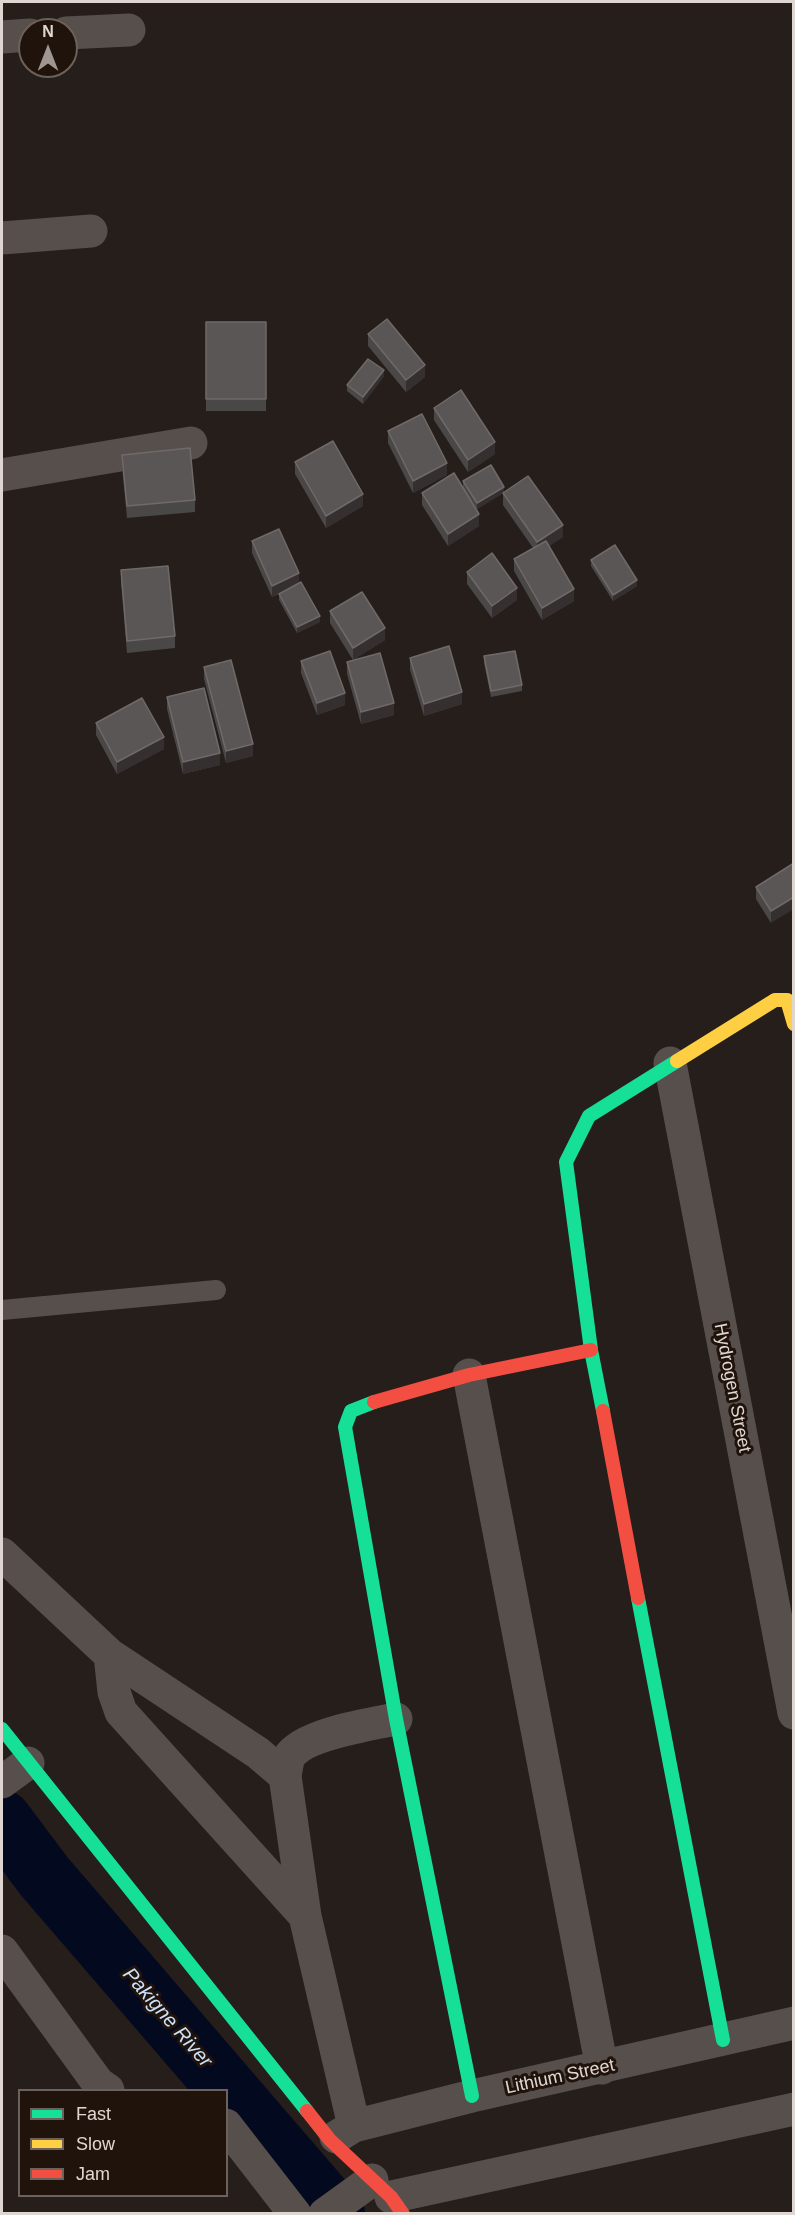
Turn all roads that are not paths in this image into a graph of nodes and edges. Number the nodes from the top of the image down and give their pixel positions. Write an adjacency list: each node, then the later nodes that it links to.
1 (129, 30): 2 (street)
2 (78, 32)
3 (18, 36): 4 (street)
4 (2, 37)
5 (91, 231): 6 (street)
6 (2, 238)
7 (191, 443): 8 (street)
8 (2, 475)
9 (794, 1024): 10 (street)
10 (670, 1063): 13 (street); 17 (street, Hydrogen Street)
11 (216, 1290): 12 (lane)
12 (2, 1310)
13 (591, 1350): 14 (street); 25 (street)
14 (469, 1376): 18 (street); 26 (street)
15 (2, 1554): 16 (street)
16 (111, 1655): 21 (street); 22 (street)
17 (794, 1713)
18 (396, 1719): 21 (street); 28 (street)
19 (2, 1729): 20 (street)
20 (13, 1774): 31 (street)
21 (285, 1776): 22 (street)
22 (305, 1916): 31 (street)
23 (2, 1951): 27 (street)
24 (794, 2023): 25 (street, Lithium Street)
25 (723, 2040): 26 (street, Lithium Street)
26 (602, 2068): 28 (street, Lithium Street)
27 (106, 2089)
28 (472, 2096): 31 (street, Lithium Street)
29 (793, 2112): 32 (street)
30 (228, 2129): 33 (street)
31 (342, 2133): 32 (street)
32 (381, 2195): 34 (street)
33 (295, 2214)
34 (325, 2214)

